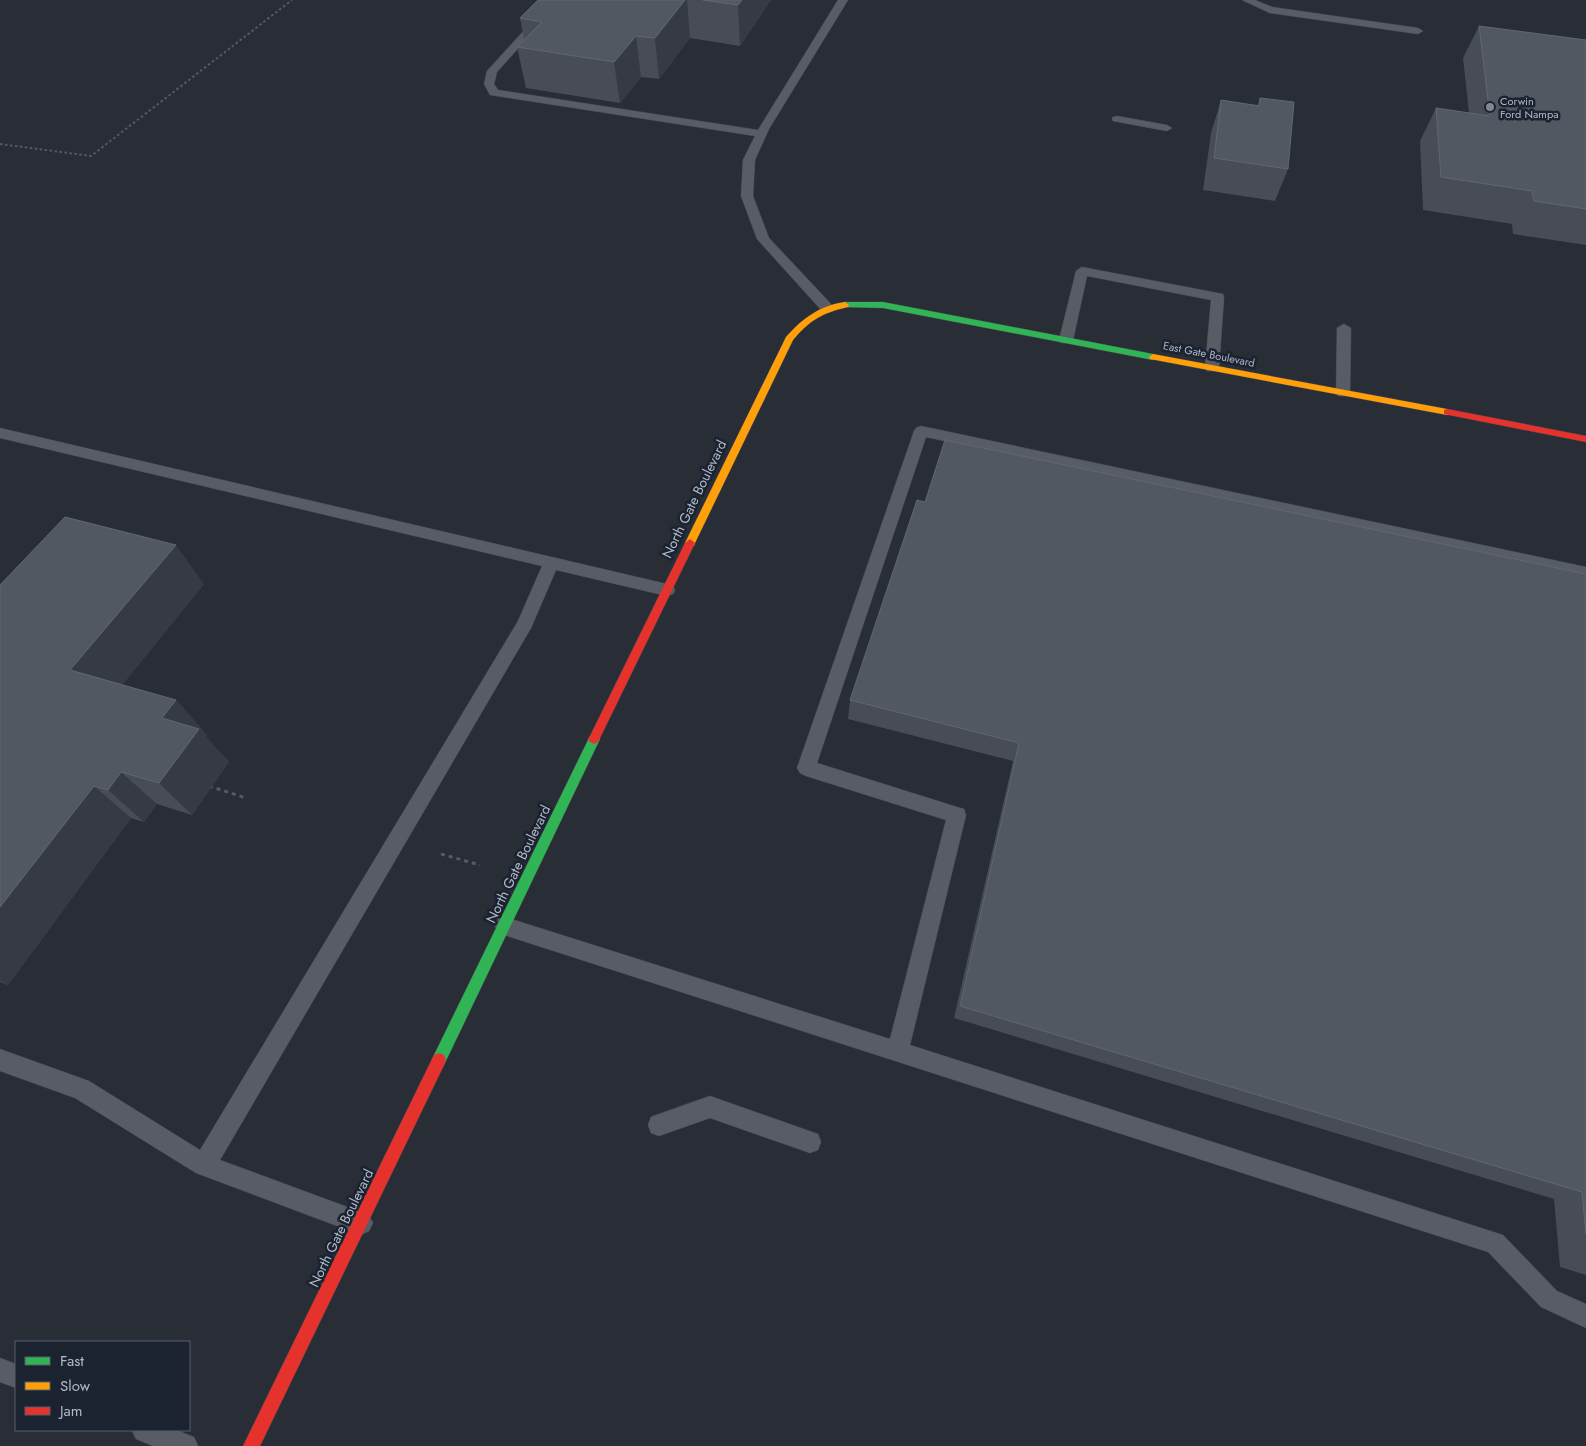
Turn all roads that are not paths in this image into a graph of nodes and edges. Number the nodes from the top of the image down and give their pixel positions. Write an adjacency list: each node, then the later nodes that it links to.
1 (557, 0): 7 (lane)
2 (843, 0): 7 (lane)
3 (1247, 0): 4 (lane)
4 (1418, 31)
5 (1117, 120): 6 (lane)
6 (1167, 128)
7 (761, 134): 8 (lane)
8 (827, 308): 10 (street, East Gate Boulevard); 17 (street, North Gate Boulevard)
9 (1344, 328): 12 (lane)
10 (1066, 340): 11 (street, East Gate Boulevard); 11 (lane)
11 (1212, 368): 12 (street, East Gate Boulevard)
12 (1343, 393): 14 (street, East Gate Boulevard)
13 (0, 433): 15 (lane)
14 (1586, 439)
15 (550, 563): 17 (lane); 23 (lane)
16 (1586, 573): 19 (lane)
17 (667, 590): 18 (street, North Gate Boulevard)
18 (505, 926): 19 (lane); 24 (street, North Gate Boulevard)
19 (898, 1051): 25 (lane)
20 (0, 1060): 23 (lane)
21 (660, 1125): 22 (lane)
22 (810, 1142)
23 (204, 1165): 24 (lane)
24 (361, 1223): 30 (street, North Gate Boulevard)
25 (1586, 1316)
26 (0, 1370): 27 (lane)
27 (15, 1376)
28 (148, 1431): 29 (lane)
29 (185, 1446)
30 (251, 1446)

